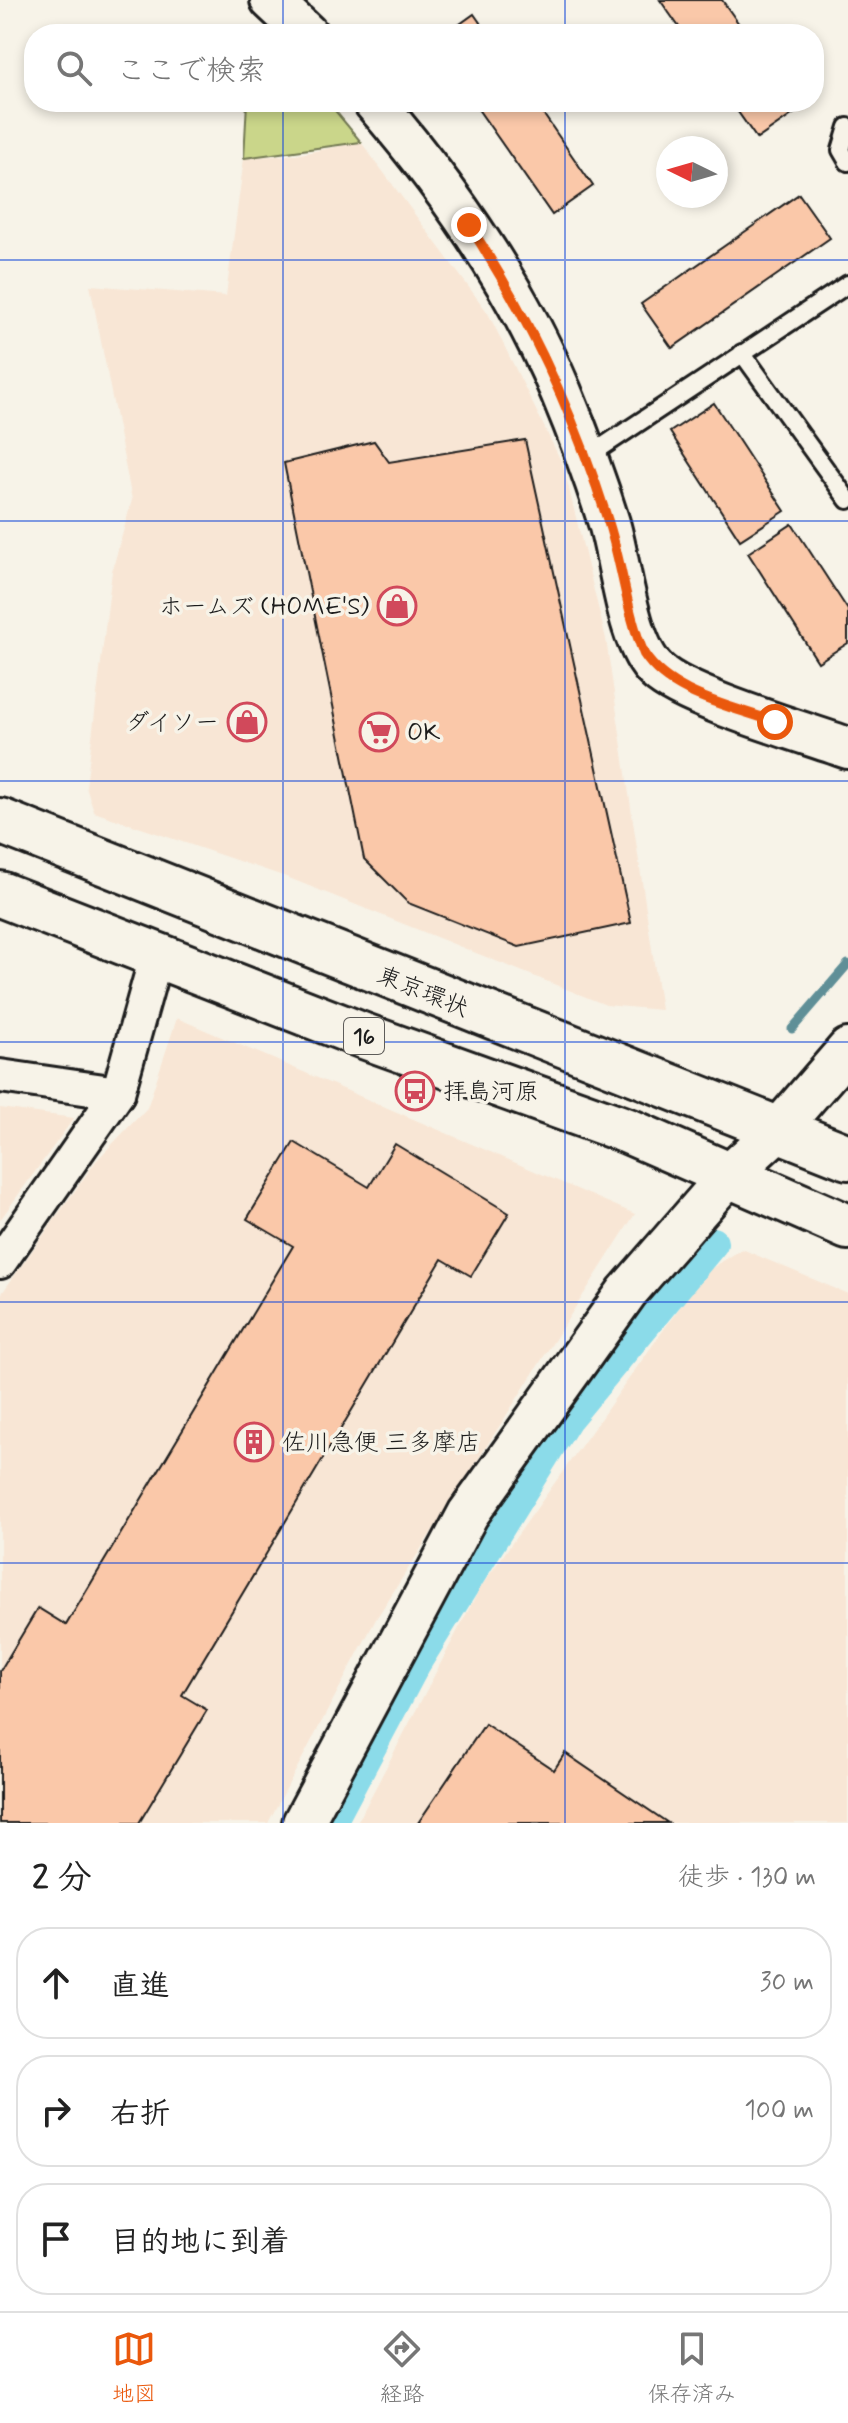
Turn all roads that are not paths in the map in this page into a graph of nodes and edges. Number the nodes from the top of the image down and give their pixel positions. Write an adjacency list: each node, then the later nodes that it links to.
1 (271, 0): 2 (street)
2 (296, 24)
3 (382, 112): 8 (street)
4 (848, 127): 5 (lane)
5 (848, 162)
6 (848, 284): 7 (lane)
7 (742, 353): 8 (lane); 9 (lane)
8 (587, 457): 10 (street)
9 (848, 500)
10 (848, 748)
11 (0, 821): 17 (highway, 東京環状)
12 (0, 894): 13 (highway, 16)
13 (156, 957): 16 (street); 19 (highway, 16)
14 (848, 1049): 17 (street)
15 (0, 1076): 16 (street)
16 (118, 1093): 21 (street)
17 (778, 1130): 18 (highway, 東京環状); 19 (street)
18 (848, 1157)
19 (729, 1175): 20 (highway, 16); 22 (street)
20 (848, 1227)
21 (0, 1262)
22 (303, 1823)

